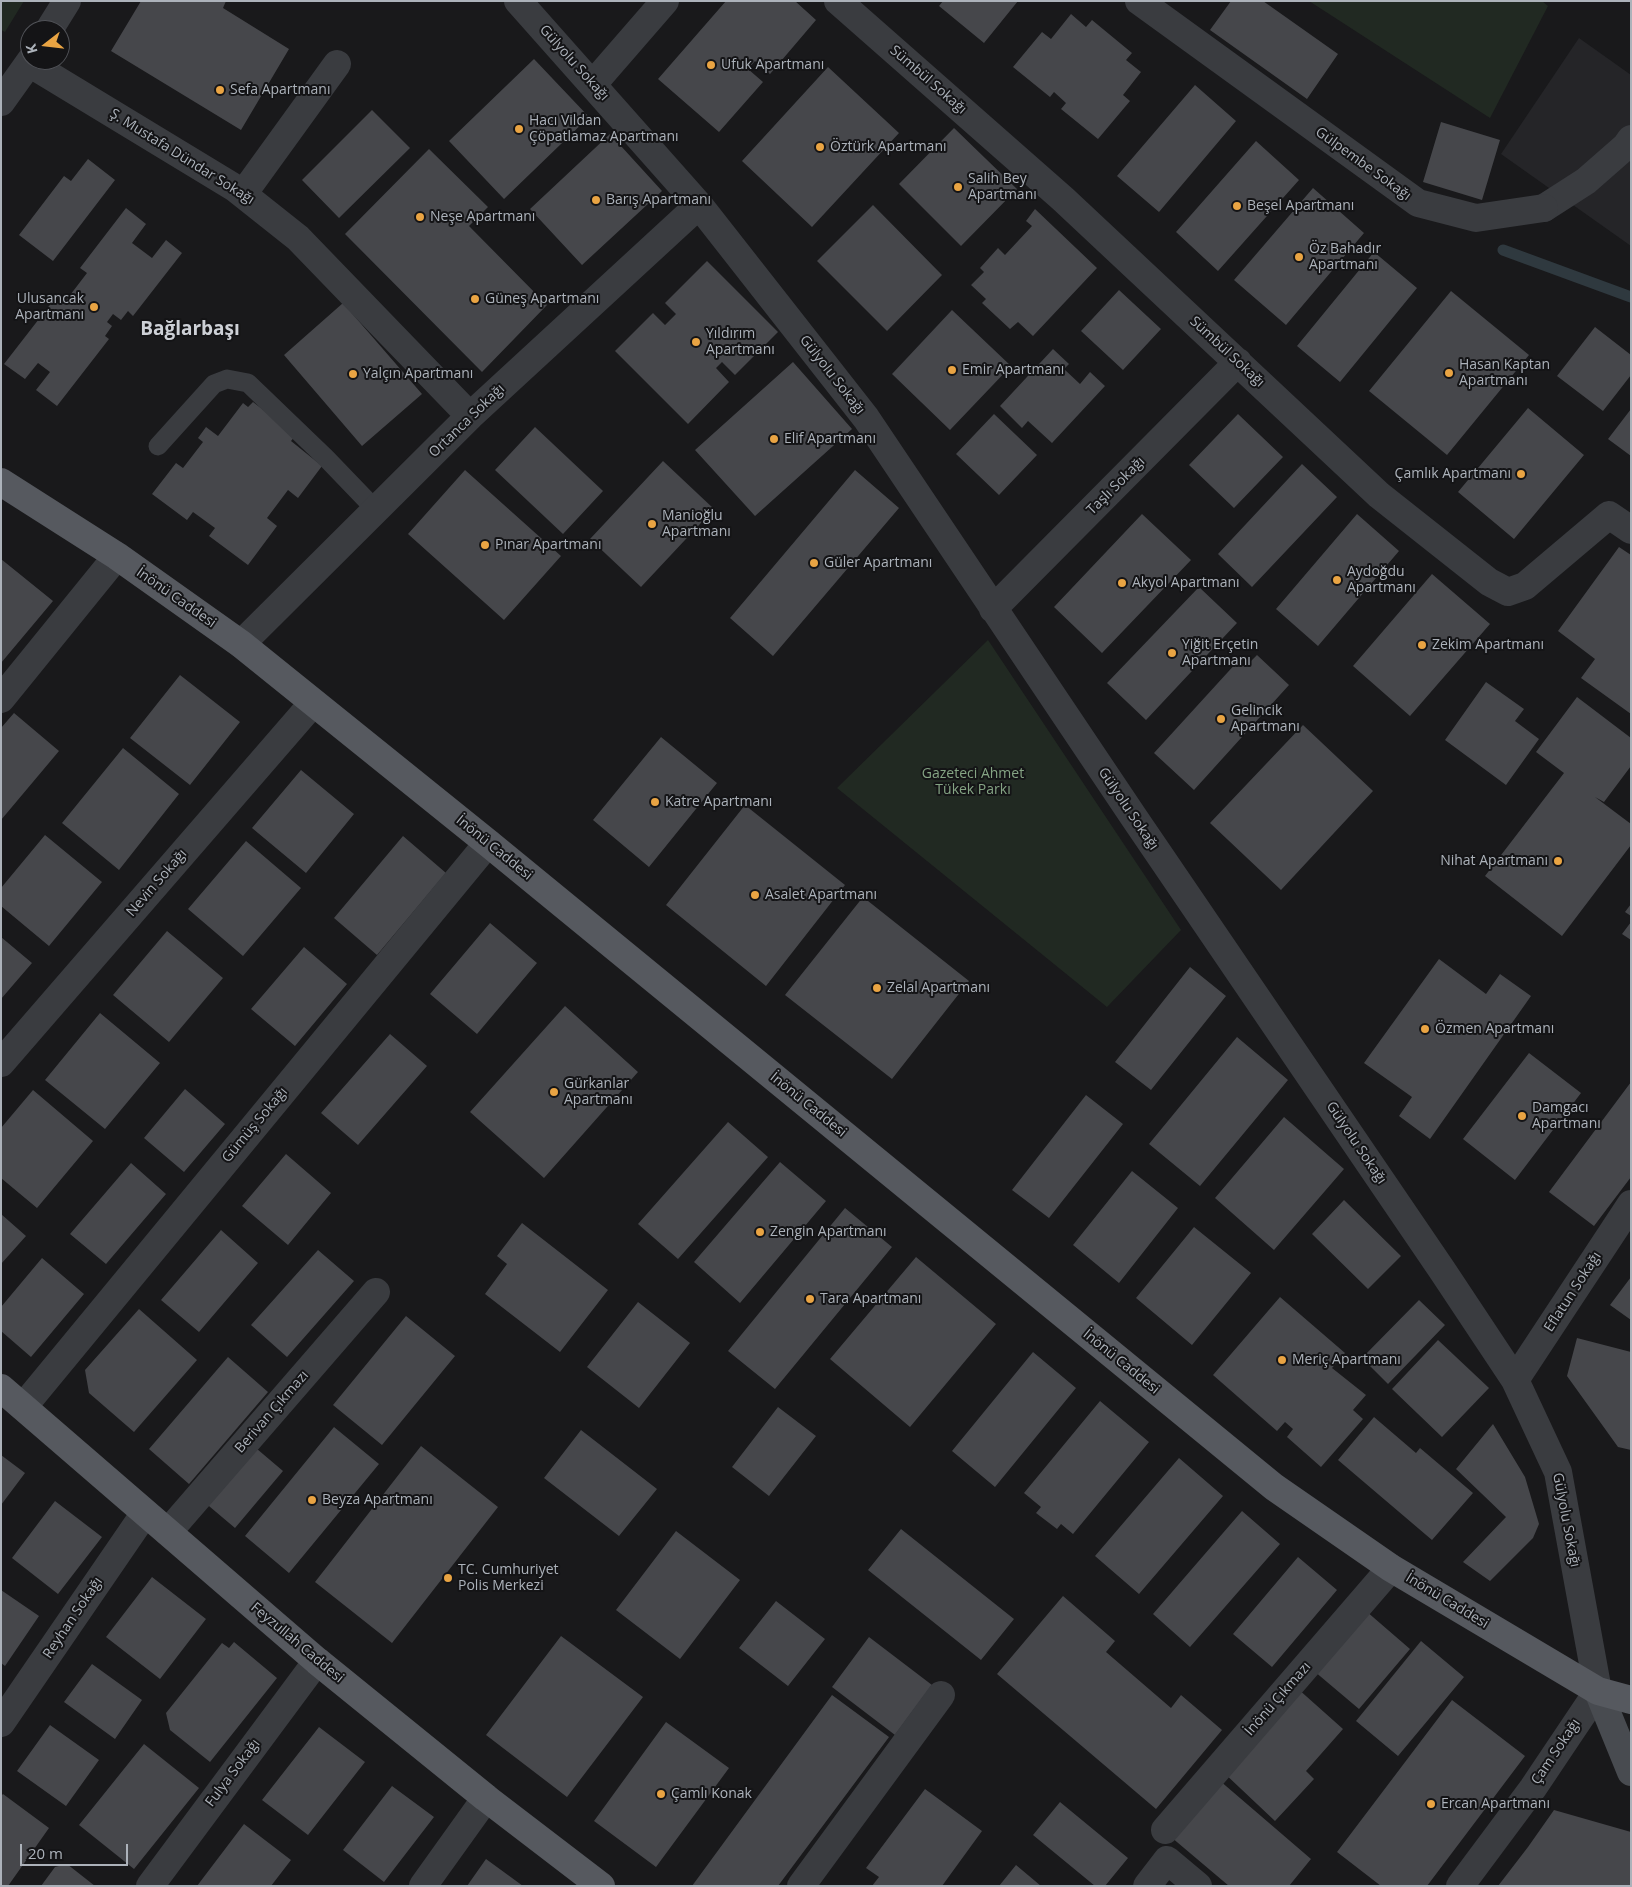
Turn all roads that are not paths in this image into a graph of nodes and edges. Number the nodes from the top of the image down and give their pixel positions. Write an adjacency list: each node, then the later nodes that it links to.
1 (68, 1): 6 (street)
2 (518, 1): 10 (street, Gülyolu Sokağı)
3 (665, 1): 10 (street)
4 (838, 1): 15 (street, Sümbül Sokağı)
5 (1139, 1): 12 (street, Gülpembe Sokağı)
6 (56, 20)
7 (337, 64): 13 (street)
8 (24, 70): 11 (street)
9 (44, 70): 13 (street, Ş. Mustafa Dündar Sokağı)
10 (592, 84): 14 (street, Gülyolu Sokağı)
11 (1, 102)
12 (1631, 139)
13 (243, 194): 16 (street, Ş. Mustafa Dündar Sokağı)
14 (699, 206): 16 (street, Ortanca Sokağı); 22 (street, Gülyolu Sokağı)
15 (1238, 362): 20 (street, Sümbül Sokağı); 22 (street, Taşlı Sokağı)
16 (470, 416): 19 (street, Ortanca Sokağı)
17 (158, 446): 19 (lane)
18 (1, 482): 21 (main road, İnönü Caddesi)
19 (376, 510): 23 (street, Ortanca Sokağı)
20 (1631, 530)
21 (117, 556): 23 (main road, İnönü Caddesi); 24 (street)
22 (993, 609): 30 (street, Gülyolu Sokağı)
23 (241, 644): 25 (main road, İnönü Caddesi)
24 (1, 699)
25 (313, 703): 26 (main road, İnönü Caddesi); 27 (street, Nevin Sokağı)
26 (488, 843): 32 (street, Gümüş Sokağı); 35 (main road, İnönü Caddesi)
27 (1, 1063)
28 (1631, 1204): 30 (street, Eflatun Sokağı)
29 (376, 1292): 34 (street, Berivan Çıkmazı)
30 (1515, 1380): 37 (street, Gülyolu Sokağı)
31 (1, 1388): 32 (main road, Feyzullah Caddesi)
32 (23, 1407): 33 (main road, Feyzullah Caddesi)
33 (145, 1513): 34 (main road, Feyzullah Caddesi); 40 (street, Reyhan Sokağı)
34 (168, 1532): 36 (main road, Feyzullah Caddesi)
35 (1391, 1568): 37 (main road, İnönü Caddesi); 43 (street, İnönü Çıkmazı)
36 (317, 1661): 42 (main road, Feyzullah Caddesi); 44 (street, Fulya Sokağı)
37 (1598, 1690): 39 (main road, İnönü Caddesi); 41 (main road); 50 (street, Çam Sokağı)
38 (941, 1695): 47 (street)
39 (1631, 1700)
40 (1, 1724)
41 (1631, 1772)
42 (486, 1798): 45 (street); 46 (main road, Feyzullah Caddesi)
43 (1165, 1830)
44 (150, 1886)
45 (423, 1886)
46 (602, 1886)
47 (801, 1886)
48 (1147, 1886): 49 (street)
49 (1198, 1886)
50 (1460, 1886)

